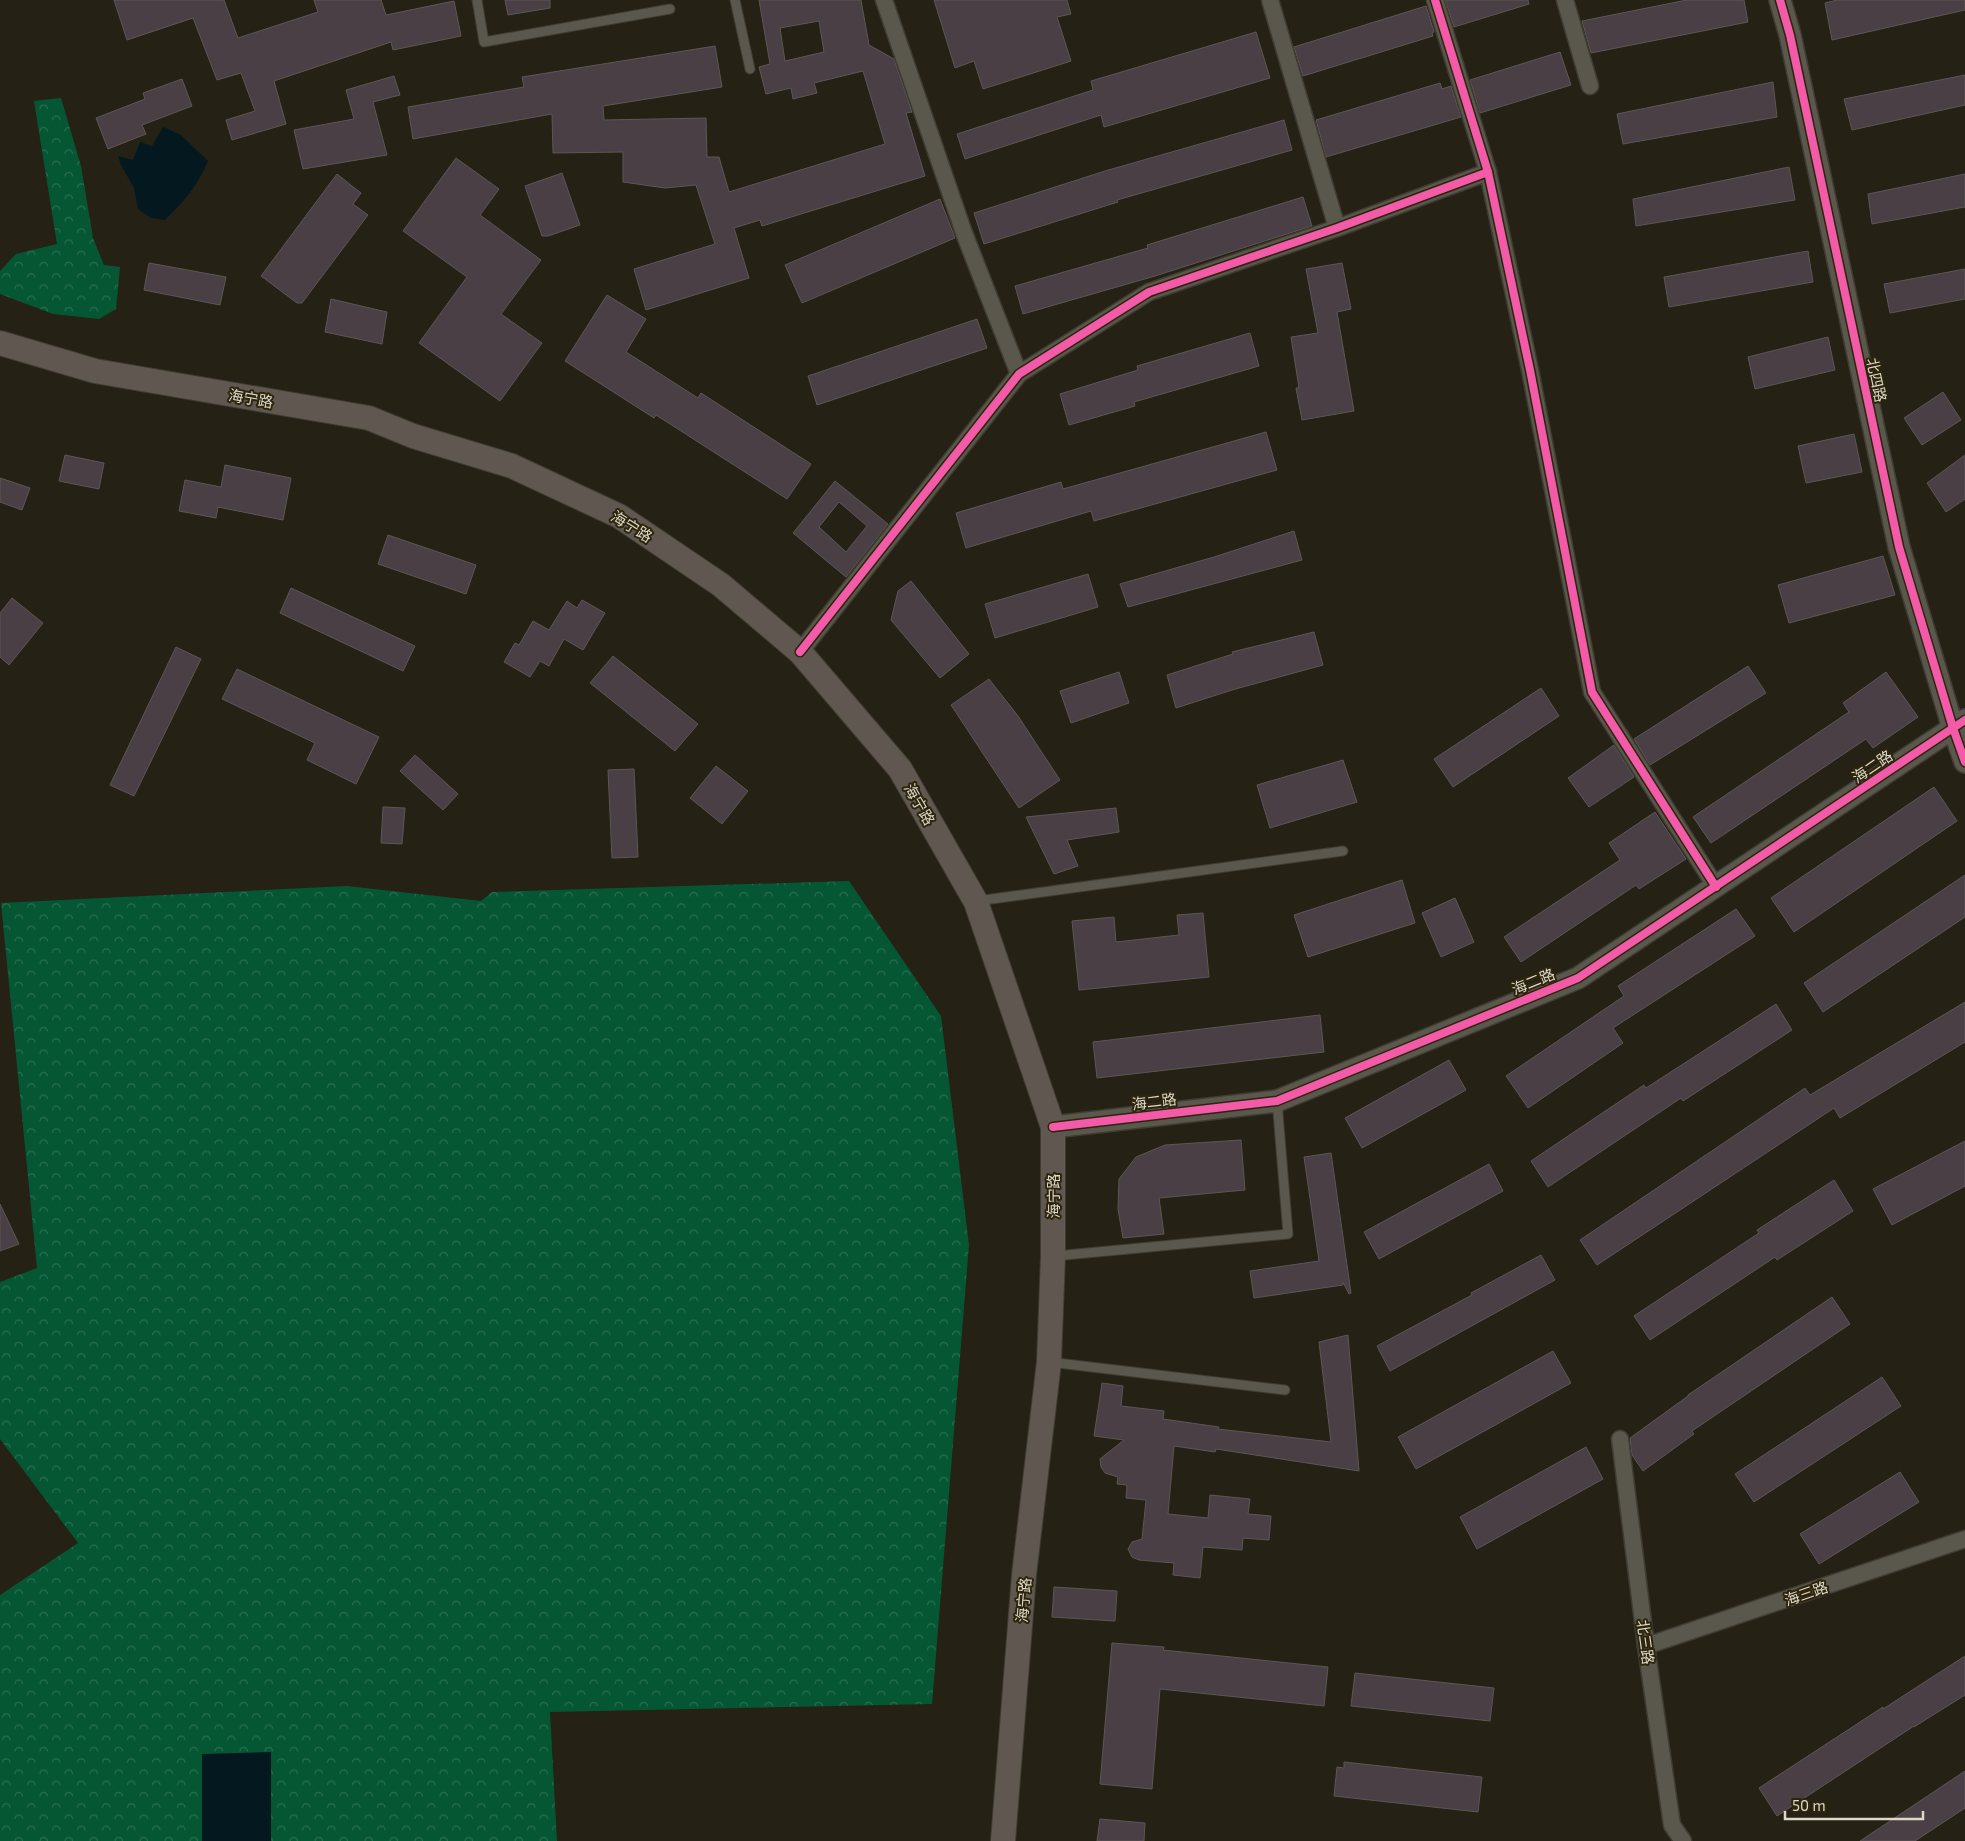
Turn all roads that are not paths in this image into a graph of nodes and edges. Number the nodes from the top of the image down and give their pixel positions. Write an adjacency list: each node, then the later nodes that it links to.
1 (477, 0): 8 (lane)
2 (735, 0): 9 (lane)
3 (884, 0): 14 (street)
4 (1270, 0): 12 (street)
5 (1435, 0): 11 (street)
6 (1565, 0): 10 (street)
7 (1780, 0): 16 (street, 北四路)
8 (670, 9)
9 (750, 69)
10 (1590, 86)
11 (1488, 172): 12 (street); 19 (street)
12 (1337, 228): 14 (street)
13 (0, 343): 15 (main road, 海宁路)
14 (1019, 374): 15 (street)
15 (800, 652): 20 (main road, 海宁路)
16 (1959, 724): 17 (street, 北四路); 19 (street, 海二路)
17 (1965, 762)
18 (1343, 851): 20 (lane)
19 (1716, 887): 21 (street, 海二路)
20 (976, 902): 22 (main road, 海宁路)
21 (1277, 1101): 22 (street, 海二路); 23 (lane)
22 (1053, 1127): 23 (main road, 海宁路)
23 (1053, 1256): 24 (main road, 海宁路)
24 (1049, 1362): 25 (lane); 29 (main road, 海宁路)
25 (1285, 1390)
26 (1620, 1439): 28 (street, 北三路)
27 (1965, 1539): 28 (street, 海三路)
28 (1646, 1646): 30 (street, 北三路)
29 (1003, 1841)
30 (1683, 1841)

